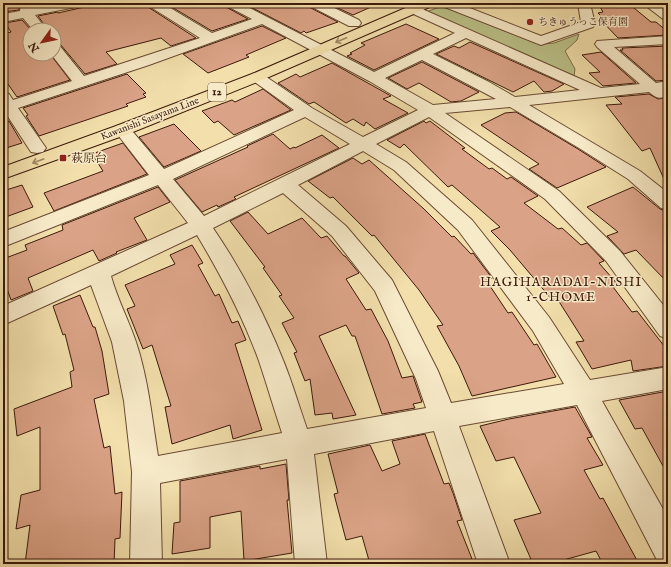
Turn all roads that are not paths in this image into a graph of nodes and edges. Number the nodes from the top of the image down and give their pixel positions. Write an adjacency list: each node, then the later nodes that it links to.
1 (77, 3): 10 (street)
2 (153, 3): 18 (street)
3 (231, 3): 13 (street)
4 (314, 3): 15 (street)
5 (428, 3): 9 (main road, Kawanishi Sasayama Line / 12)
6 (446, 3): 16 (street)
7 (584, 3): 16 (street)
8 (649, 3): 11 (street)
9 (404, 5): 15 (main road, Kawanishi Sasayama Line / 12); 17 (street); 21 (main road, Kawanishi Sasayama Line / 12, one-way to 21)
10 (27, 8): 12 (street); 14 (street)
11 (668, 16)
12 (3, 18)
13 (262, 20): 18 (street); 21 (street)
14 (35, 22)
15 (354, 23): 21 (main road, Kawanishi Sasayama Line / 12)
16 (588, 24): 20 (street)
17 (465, 33): 22 (street); 28 (street)
18 (210, 38): 26 (street)
19 (668, 40): 20 (street)
20 (602, 44): 27 (street)
21 (313, 46): 24 (main road, Kawanishi Sasayama Line / 12); 25 (street); 36 (main road, Kawanishi Sasayama Line / 12)
22 (422, 54): 25 (street); 30 (street)
23 (62, 58): 26 (street)
24 (257, 76): 32 (street); 34 (main road, Kawanishi Sasayama Line / 12)
25 (374, 78): 33 (street)
26 (81, 82): 29 (street)
27 (661, 87): 28 (street); 31 (street)
28 (598, 93): 30 (street)
29 (6, 101): 36 (street)
30 (511, 101): 33 (street); 41 (street)
31 (668, 101)
32 (306, 110): 35 (street); 39 (street)
33 (430, 110): 35 (street); 46 (street)
34 (122, 130): 38 (main road, Kawanishi Sasayama Line / 12, one-way to 38); 39 (street)
35 (363, 144): 40 (street); 48 (street)
36 (37, 148): 37 (main road, Kawanishi Sasayama Line / 12)
37 (3, 160)
38 (3, 173)
39 (161, 177): 42 (street); 43 (street)
40 (285, 184): 42 (street); 49 (street)
41 (668, 203)
42 (201, 225): 44 (street); 50 (street)
43 (3, 240)
44 (99, 272): 45 (street); 51 (street)
45 (3, 316)
46 (668, 329)
47 (668, 378): 48 (street)
48 (583, 392): 49 (street); 52 (street)
49 (442, 417): 50 (street); 55 (street)
50 (299, 444): 51 (street); 54 (street)
51 (146, 472): 53 (street)
52 (668, 549)
53 (146, 564)
54 (311, 564)
55 (494, 564)

